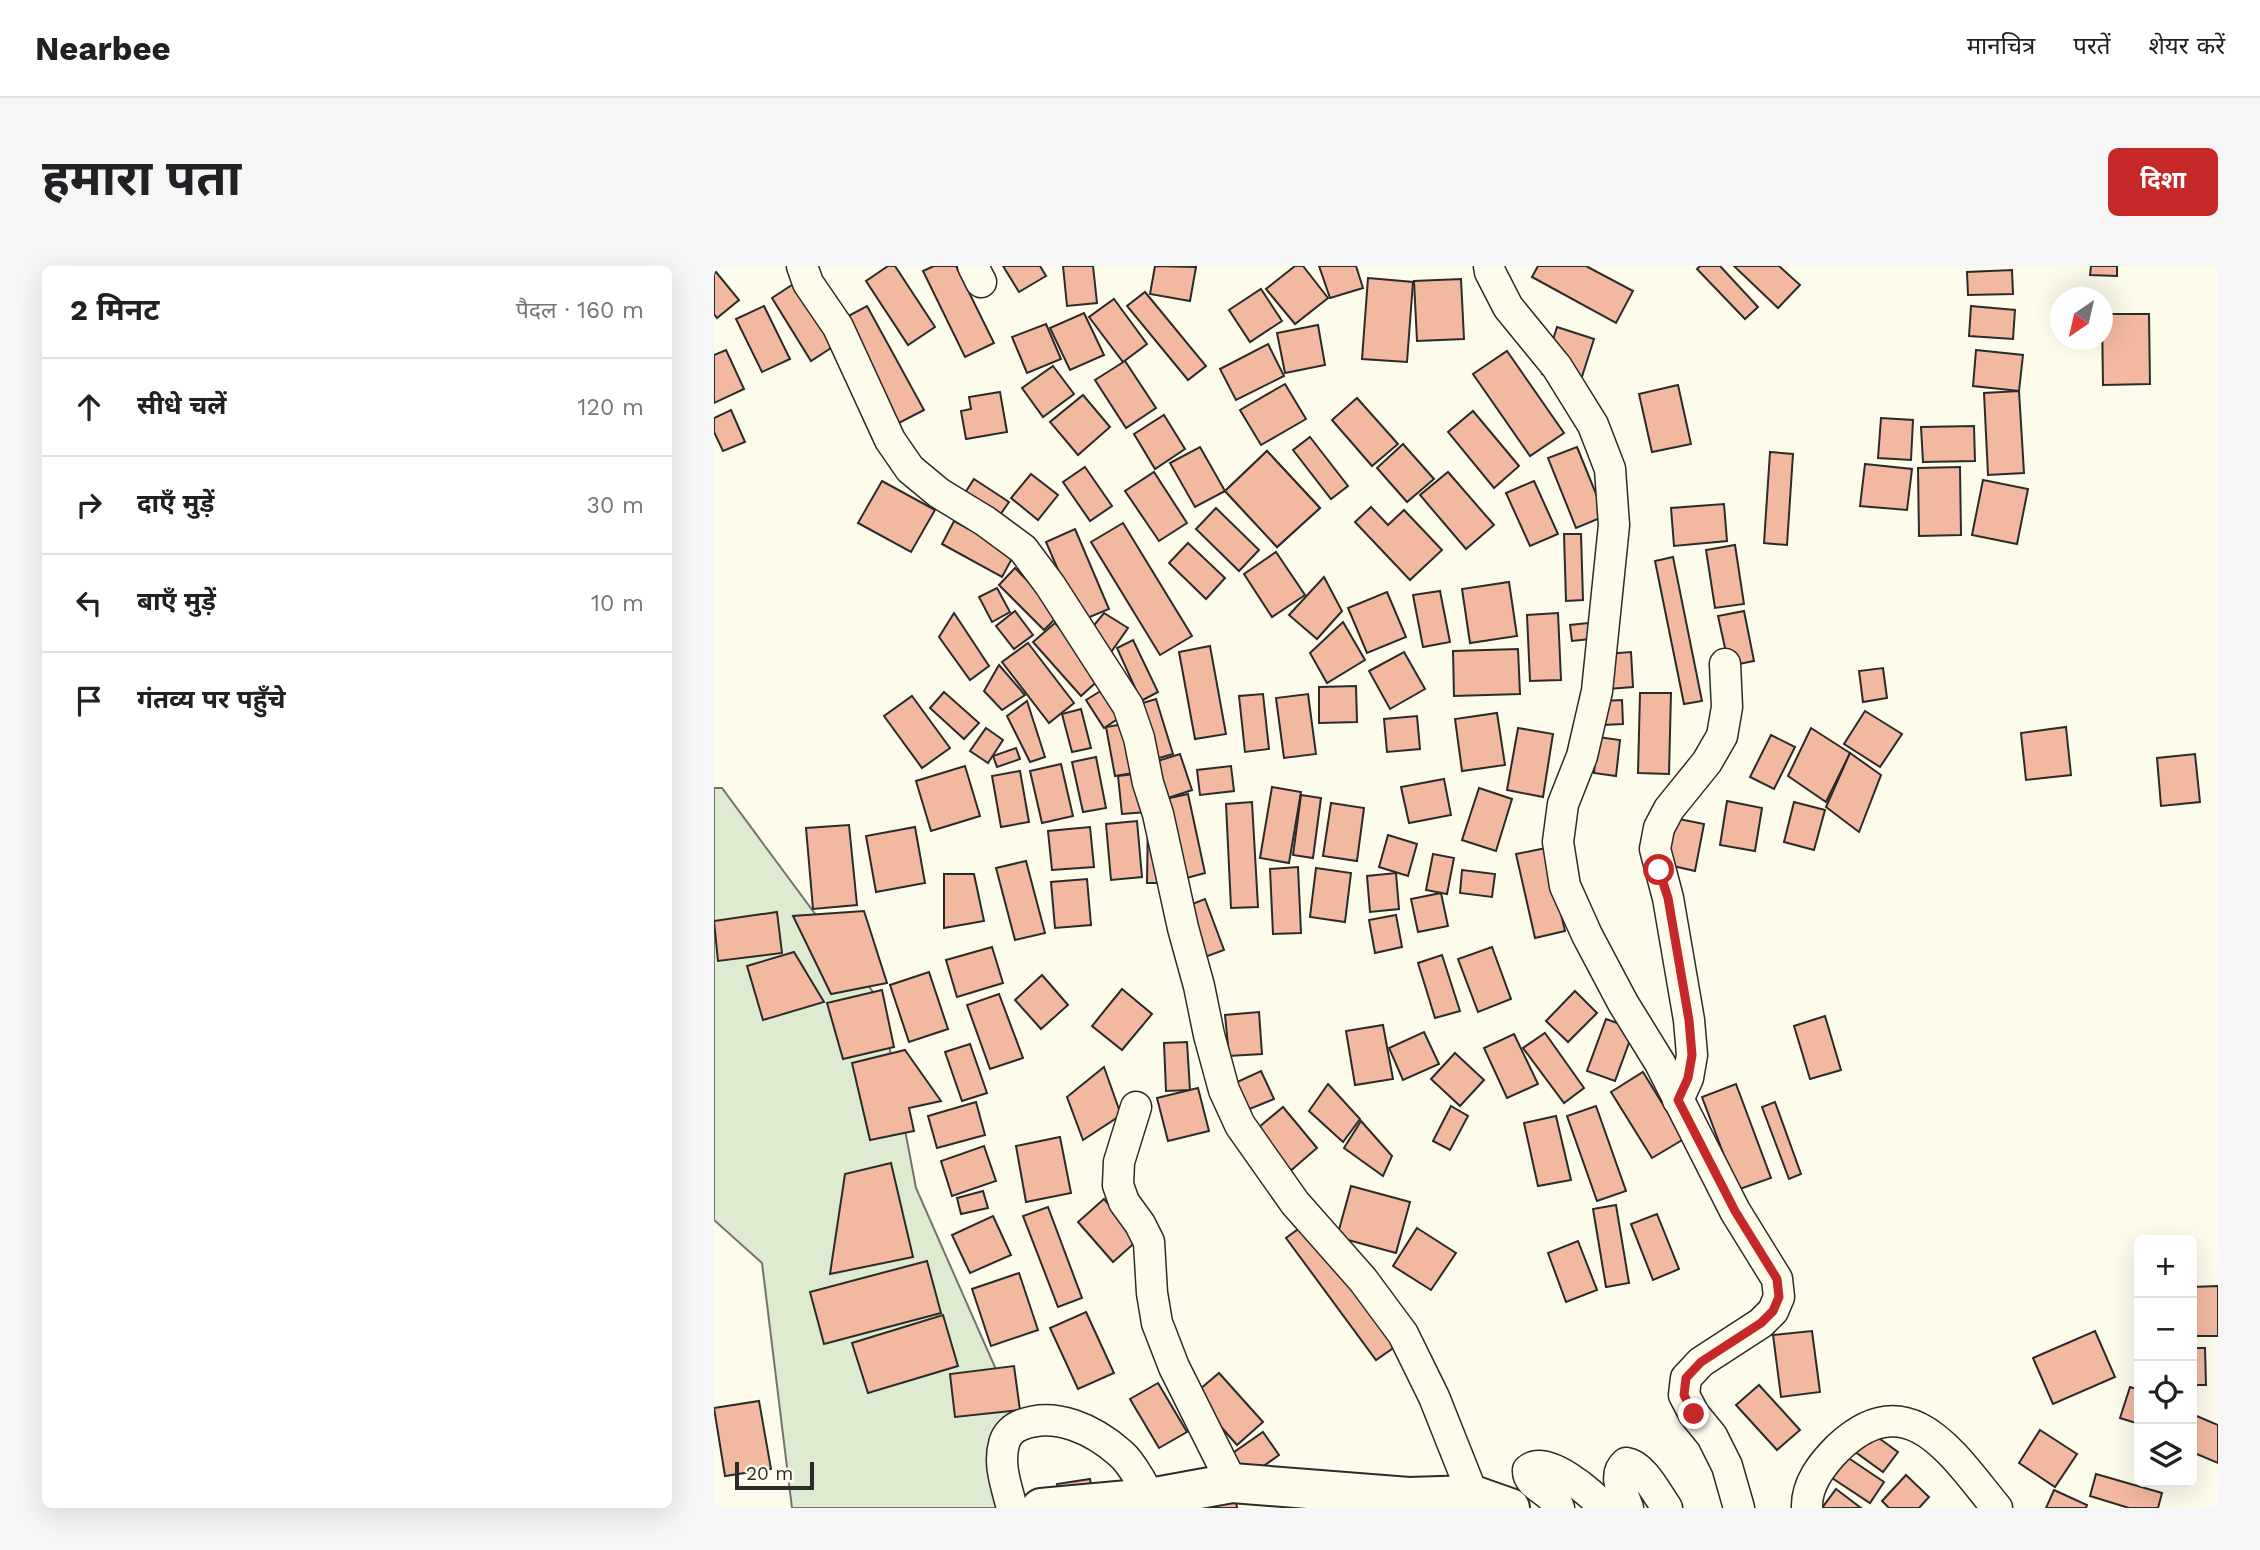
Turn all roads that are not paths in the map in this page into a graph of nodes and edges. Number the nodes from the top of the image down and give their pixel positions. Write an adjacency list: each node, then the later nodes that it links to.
1 (802, 266): 7 (street)
2 (1489, 266): 4 (street)
3 (1725, 664): 4 (street)
4 (1678, 1100): 17 (street)
5 (1136, 1107): 6 (street)
6 (1232, 1483): 7 (main road); 8 (main road)
7 (1473, 1495): 12 (main road)
8 (1152, 1503): 9 (street); 11 (main road)
9 (1012, 1508)
10 (1041, 1508): 11 (main road)
11 (1051, 1508)
12 (1510, 1508)
13 (1559, 1508): 14 (street)
14 (1604, 1508)
15 (1628, 1508): 16 (street)
16 (1667, 1508)
17 (1740, 1508)
18 (1807, 1508): 19 (street)
19 (1997, 1508)

